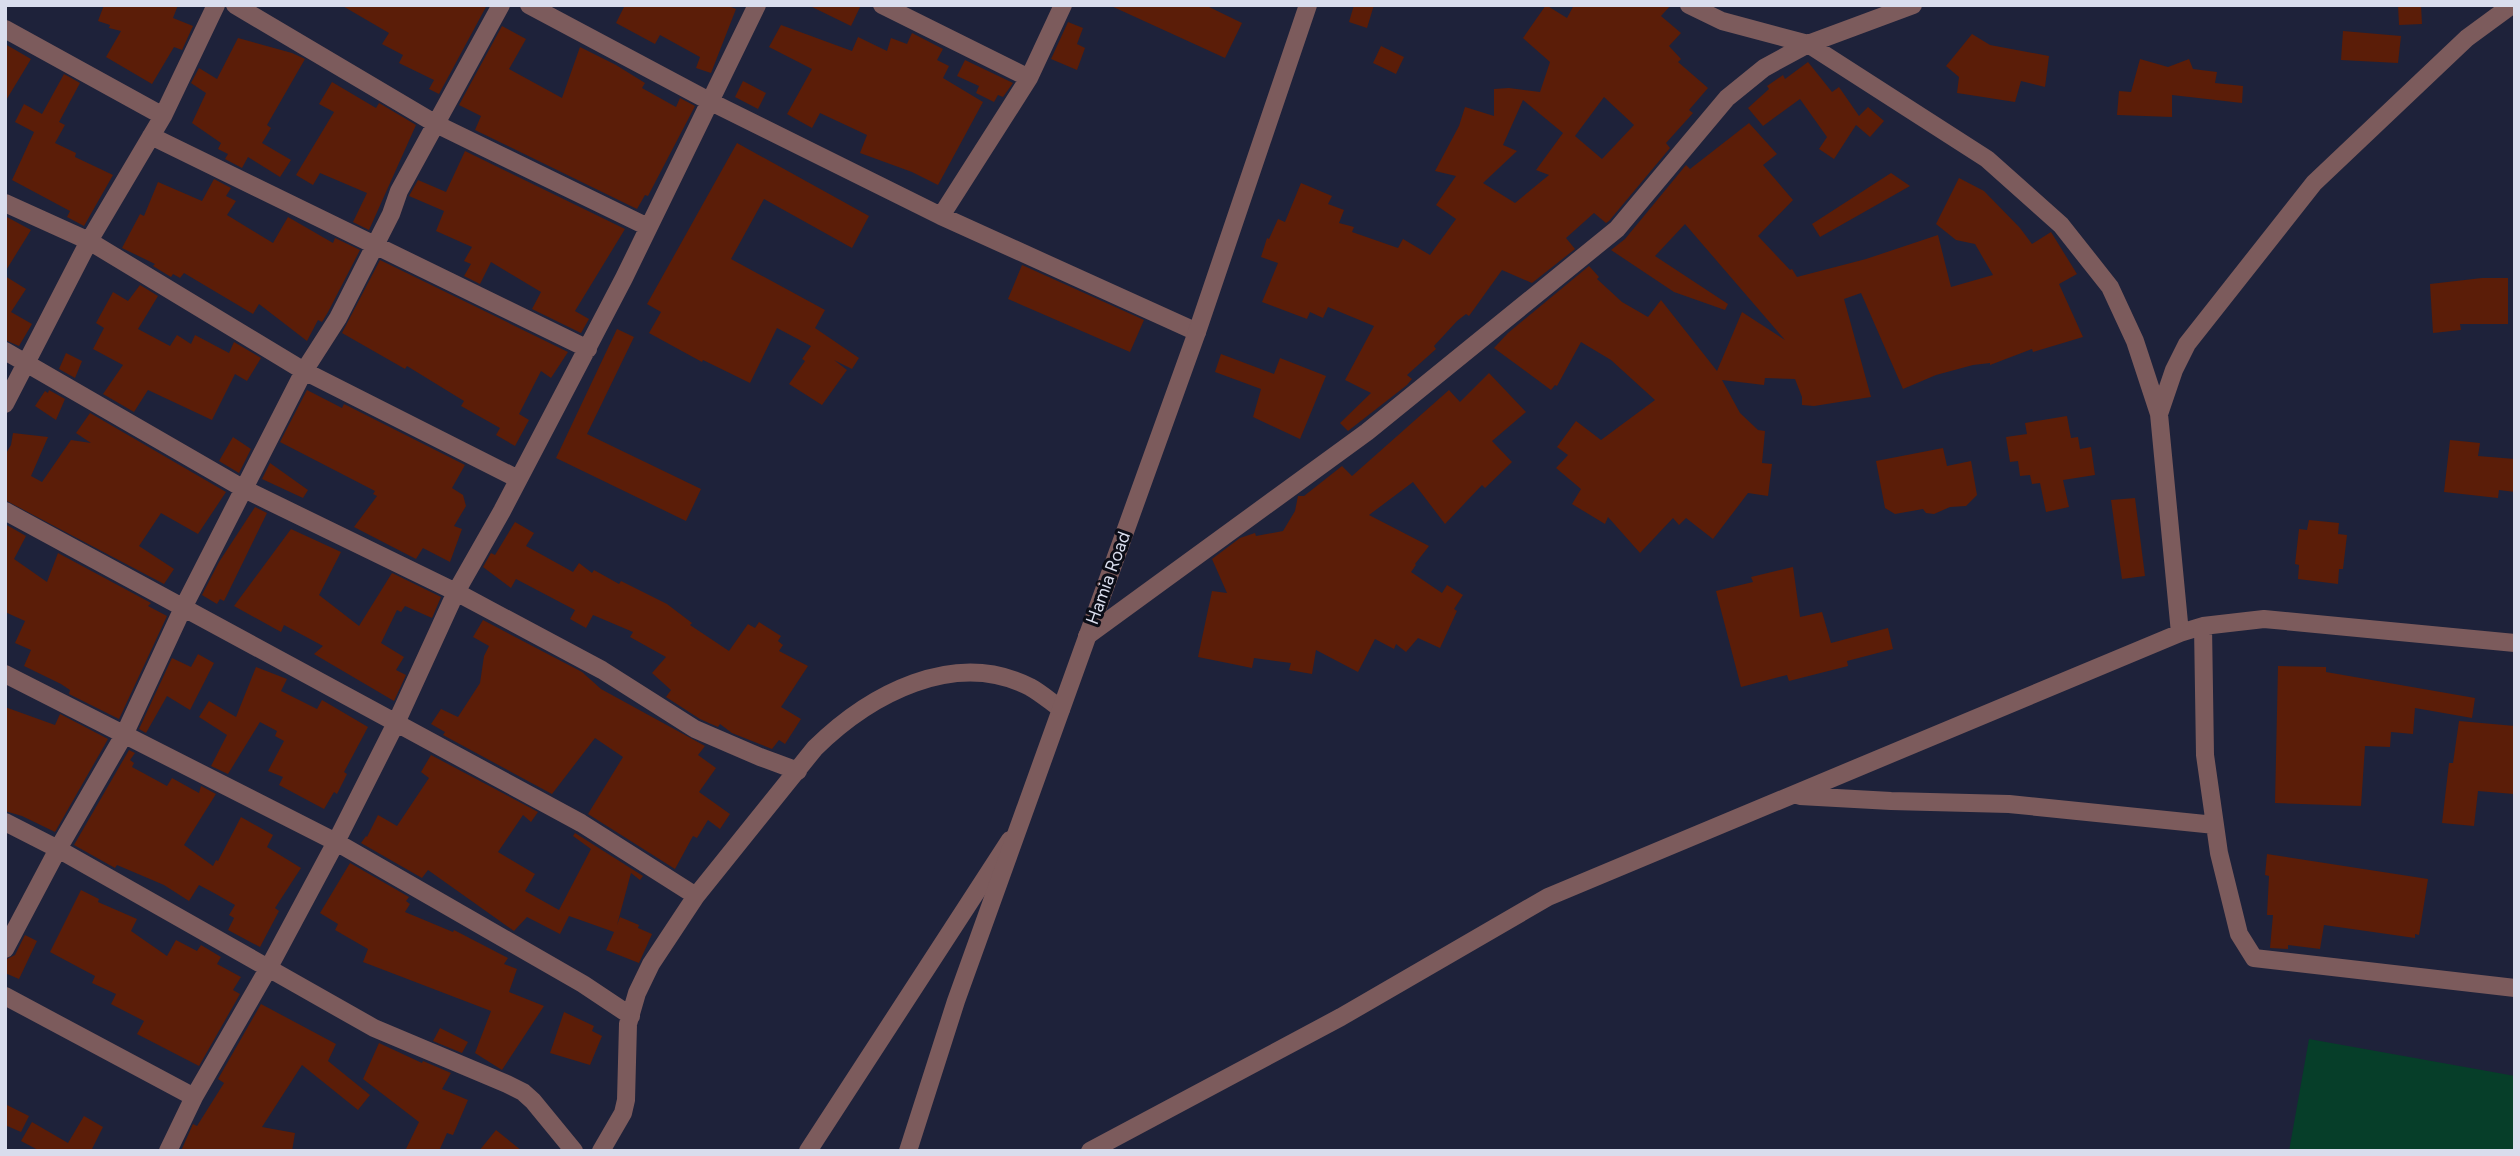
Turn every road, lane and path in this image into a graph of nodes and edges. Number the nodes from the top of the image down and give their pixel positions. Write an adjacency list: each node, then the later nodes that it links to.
1 (215, 5): 16 (street)
2 (235, 5): 17 (street)
3 (501, 5): 17 (street)
4 (529, 5): 15 (street)
5 (757, 5): 15 (street)
6 (882, 5): 14 (street)
7 (1063, 5): 14 (street)
8 (1308, 5): 24 (street, Hamia Road)
9 (1689, 5): 13 (street)
10 (1913, 5): 13 (street)
11 (2512, 5): 30 (street)
12 (5, 29): 16 (street)
13 (1808, 44): 30 (street); 38 (street)
14 (1029, 78): 20 (street)
15 (711, 102): 20 (street); 21 (street)
16 (163, 116): 18 (street)
17 (436, 124): 21 (street); 23 (street)
18 (151, 136): 22 (street); 23 (street)
19 (5, 204): 22 (street)
20 (941, 216): 24 (street)
21 (648, 227): 25 (street)
22 (89, 241): 27 (street); 28 (street)
23 (376, 244): 25 (street); 28 (street)
24 (1197, 332): 38 (street, Hamia Road)
25 (588, 349): 31 (street)
26 (5, 351): 27 (street)
27 (26, 363): 29 (street); 32 (street)
28 (304, 371): 31 (street); 32 (street)
29 (5, 404)
30 (2159, 414): 37 (street)
31 (517, 479): 34 (street)
32 (244, 489): 34 (street); 35 (street)
33 (5, 511): 35 (street)
34 (456, 592): 42 (street); 44 (street)
35 (183, 608): 42 (street); 43 (street)
36 (2203, 626): 37 (street); 39 (street); 47 (street)
37 (2180, 633): 45 (street)
38 (1087, 636): 41 (street, Hamia Road)
39 (2515, 643)
40 (5, 674): 43 (street)
41 (1061, 709): 44 (street); 48 (street, Hamia Road)
42 (396, 723): 49 (street); 51 (street)
43 (124, 735): 49 (street); 50 (street)
44 (798, 771): 51 (street)
45 (1796, 796): 47 (street); 63 (street)
46 (5, 822): 50 (street)
47 (2215, 825): 54 (street)
48 (1018, 828): 61 (street); 62 (street, Hamia Road)
49 (336, 842): 53 (street); 56 (street)
50 (58, 849): 52 (street); 53 (street)
51 (696, 896): 56 (street)
52 (5, 949)
53 (268, 969): 57 (street); 59 (street)
54 (2515, 988)
55 (5, 996): 57 (street)
56 (631, 1016): 60 (street)
57 (194, 1097): 58 (street)
58 (168, 1151)
59 (574, 1151)
60 (601, 1151)
61 (808, 1151)
62 (908, 1151)
63 (1090, 1151)

